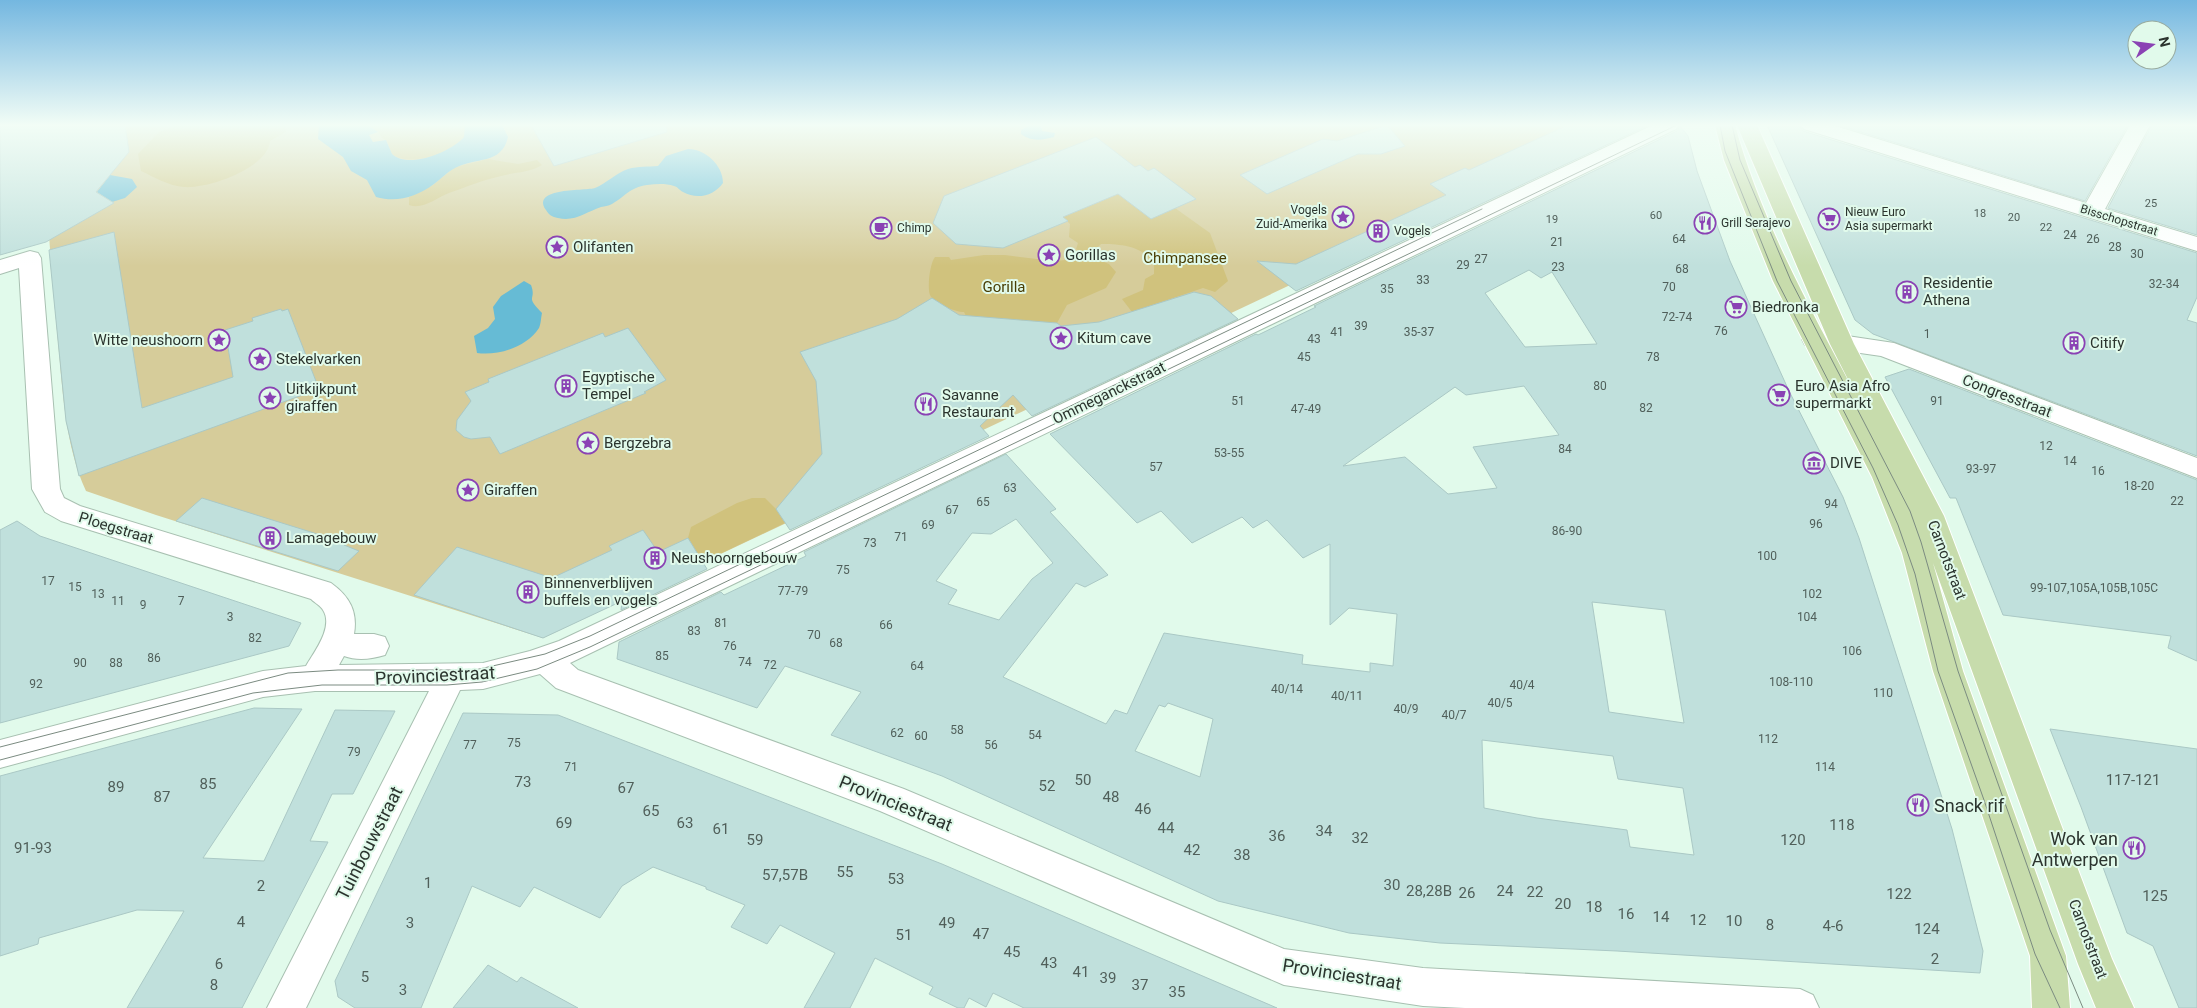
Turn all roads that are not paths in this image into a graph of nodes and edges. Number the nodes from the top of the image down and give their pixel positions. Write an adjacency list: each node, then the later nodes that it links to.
1 (1571, 172): 11 (street, Ommeganckstraat)
2 (1739, 172): 9 (main road, Carnotstraat)
3 (1765, 172): 9 (main road, Carnotstraat)
4 (1963, 172): 6 (street, Bisschopstraat)
5 (2114, 172): 6 (street)
6 (2092, 212): 7 (street, Bisschopstraat)
7 (2197, 244)
8 (0, 267): 12 (street, Ploegstraat)
9 (1828, 342): 10 (street, Congresstraat); 17 (main road, Carnotstraat); 18 (main road, Carnotstraat)
10 (2197, 468)
11 (548, 658): 13 (street, Provinciestraat); 16 (street, Provinciestraat)
12 (315, 678): 13 (street, Provinciestraat); 14 (street, Provinciestraat)
13 (451, 678): 15 (street, Tuinbouwstraat)
14 (0, 754)
15 (286, 1008)
16 (1800, 1008)
17 (2051, 1008)
18 (2115, 1008)

